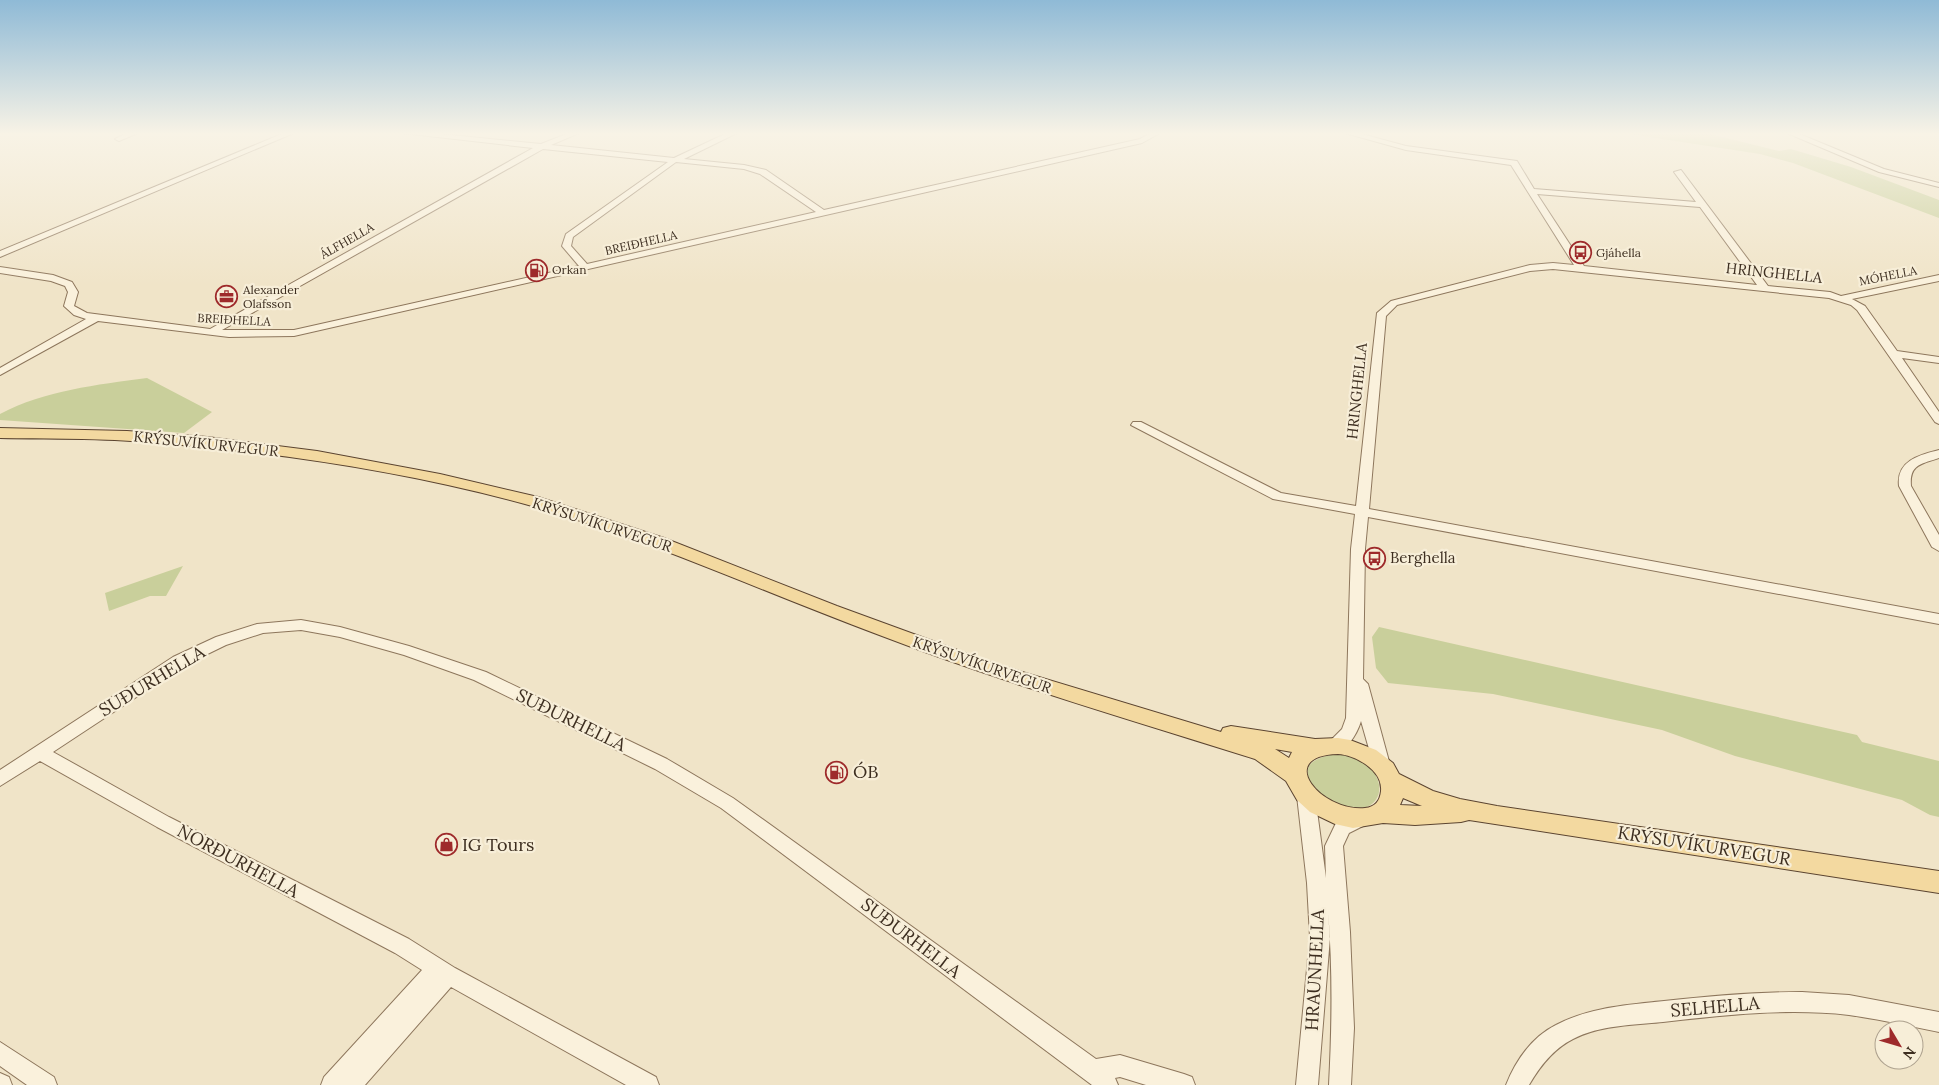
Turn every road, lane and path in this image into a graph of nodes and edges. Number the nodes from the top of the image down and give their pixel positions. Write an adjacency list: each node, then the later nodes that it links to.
1 (171, 184): 11 (street)
2 (475, 184): 20 (street, ÁLFHELLA)
3 (642, 184): 12 (street)
4 (780, 184): 10 (street)
5 (954, 184): 10 (street, BREIÐHELLA)
6 (1527, 184): 8 (street)
7 (1687, 184): 9 (street)
8 (1532, 191): 9 (street); 13 (street)
9 (1703, 205): 16 (street)
10 (824, 214): 12 (street, BREIÐHELLA)
11 (0, 254)
12 (586, 268): 20 (street, BREIÐHELLA)
13 (1580, 268): 16 (street, HRINGHELLA); 29 (street, HRINGHELLA)
14 (0, 270): 18 (street, BREIÐHELLA)
15 (1939, 278): 17 (street, MÓHELLA)
16 (1764, 287): 17 (street, HRINGHELLA)
17 (1843, 298): 22 (street, HRINGHELLA)
18 (96, 318): 19 (street, BREIÐHELLA); 21 (street)
19 (111, 320): 20 (street, BREIÐHELLA); 21 (street)
20 (212, 332)
21 (46, 346): 24 (street)
22 (1892, 354): 23 (street); 25 (street, HRINGHELLA)
23 (1939, 360)
24 (0, 372)
25 (1939, 420)
26 (1137, 424): 29 (street)
27 (0, 433): 33 (main road, KRÝSUVÍKURVEGUR)
28 (1939, 454): 30 (street)
29 (1361, 512): 31 (street); 32 (street)
30 (1939, 547)
31 (1939, 620)
32 (1355, 662): 34 (street); 36 (street)
33 (1179, 727): 34 (main road, KRÝSUVÍKURVEGUR); 38 (main road, KRÝSUVÍKURVEGUR)
34 (1326, 746): 36 (main road); 38 (main road)
35 (40, 753): 37 (street, SUÐURHELLA); 42 (street, NORÐURHELLA); 45 (street, SUÐURHELLA)
36 (1386, 773): 39 (main road, KRÝSUVÍKURVEGUR); 40 (main road)
37 (0, 779)
38 (1301, 786): 40 (main road); 51 (street, HRAUNHELLA)
39 (1469, 812): 40 (main road, KRÝSUVÍKURVEGUR); 41 (main road, KRÝSUVÍKURVEGUR)
40 (1371, 816): 52 (street, HRAUNHELLA)
41 (1939, 882)
42 (442, 972): 47 (street); 48 (street); 49 (street, NORÐURHELLA)
43 (1939, 1022): 53 (street, SELHELLA)
44 (0, 1053): 46 (street)
45 (1097, 1080): 50 (street, SUÐURHELLA)
46 (46, 1085)
47 (332, 1085)
48 (350, 1085)
49 (648, 1085)
50 (1184, 1085)
51 (1307, 1085)
52 (1340, 1085)
53 (1517, 1085)

